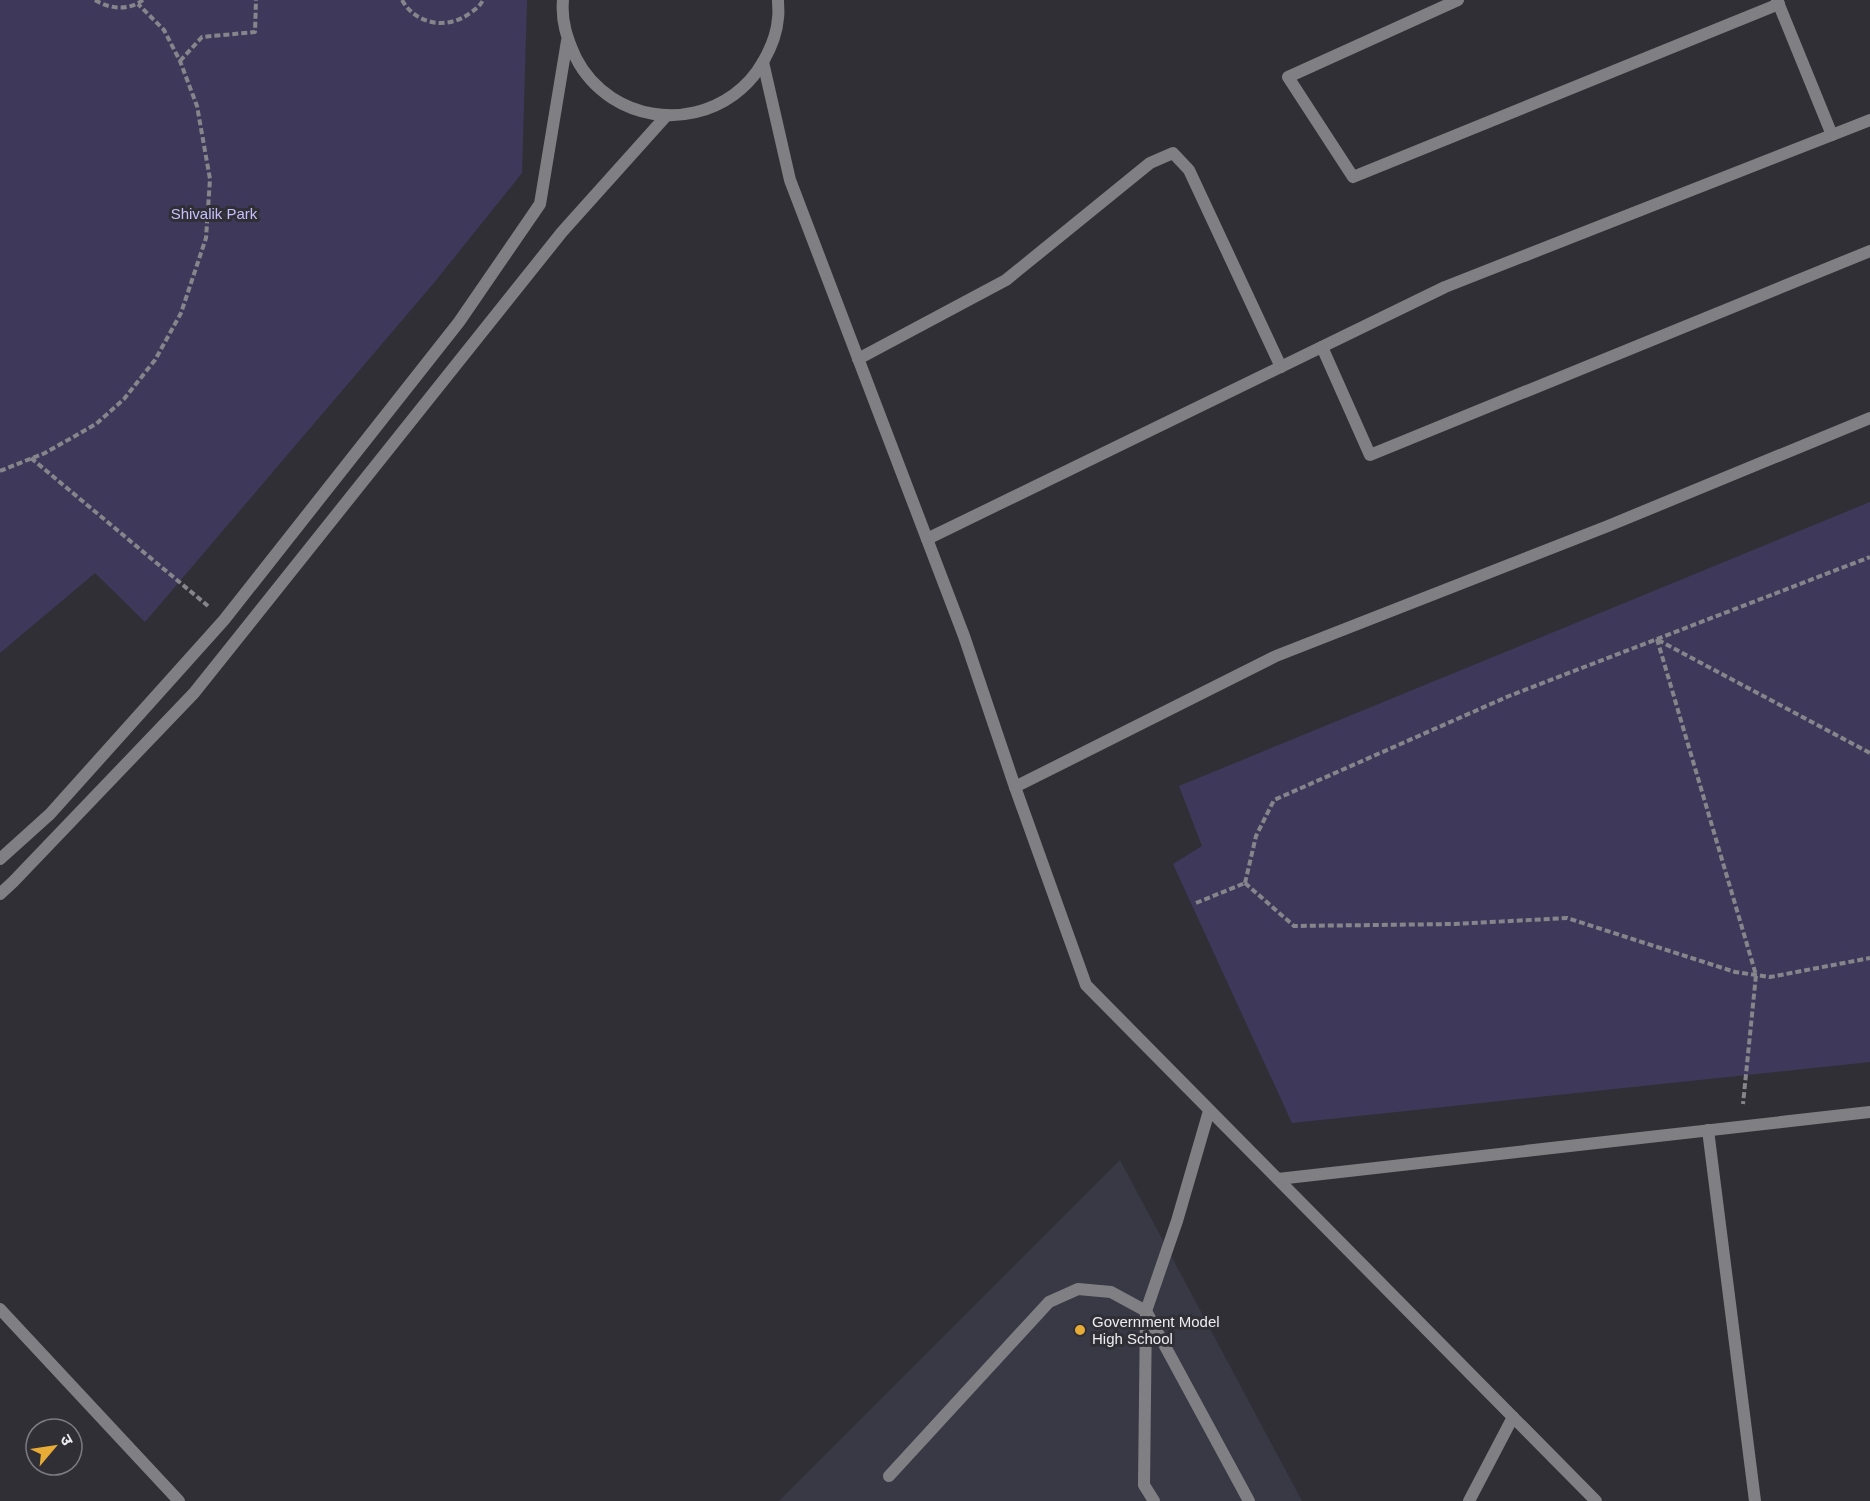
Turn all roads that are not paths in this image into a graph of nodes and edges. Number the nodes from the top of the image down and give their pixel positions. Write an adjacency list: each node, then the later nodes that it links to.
1 (563, 0): 5 (street)
2 (777, 0): 6 (street)
3 (1458, 0): 4 (street)
4 (1778, 2): 9 (street)
5 (567, 41): 7 (street); 17 (street)
6 (763, 62): 7 (street); 12 (street)
7 (667, 115): 18 (street)
8 (1870, 120): 9 (street)
9 (1832, 135): 11 (street)
10 (1870, 251): 11 (street)
11 (1322, 347): 13 (street)
12 (858, 359): 13 (street); 15 (street)
13 (1281, 367): 15 (street)
14 (1870, 418): 16 (street)
15 (927, 539): 16 (street)
16 (1015, 787): 19 (street)
17 (0, 859)
18 (0, 894)
19 (1209, 1111): 22 (street); 24 (street)
20 (1870, 1112): 21 (street)
21 (1708, 1130): 22 (street); 32 (street)
22 (1278, 1179): 25 (street)
23 (0, 1309): 27 (street)
24 (1146, 1311): 26 (street); 28 (street); 29 (street)
25 (1513, 1417): 30 (street); 31 (street)
26 (889, 1476)
27 (179, 1501)
28 (1154, 1501)
29 (1249, 1501)
30 (1469, 1501)
31 (1596, 1501)
32 (1755, 1501)

